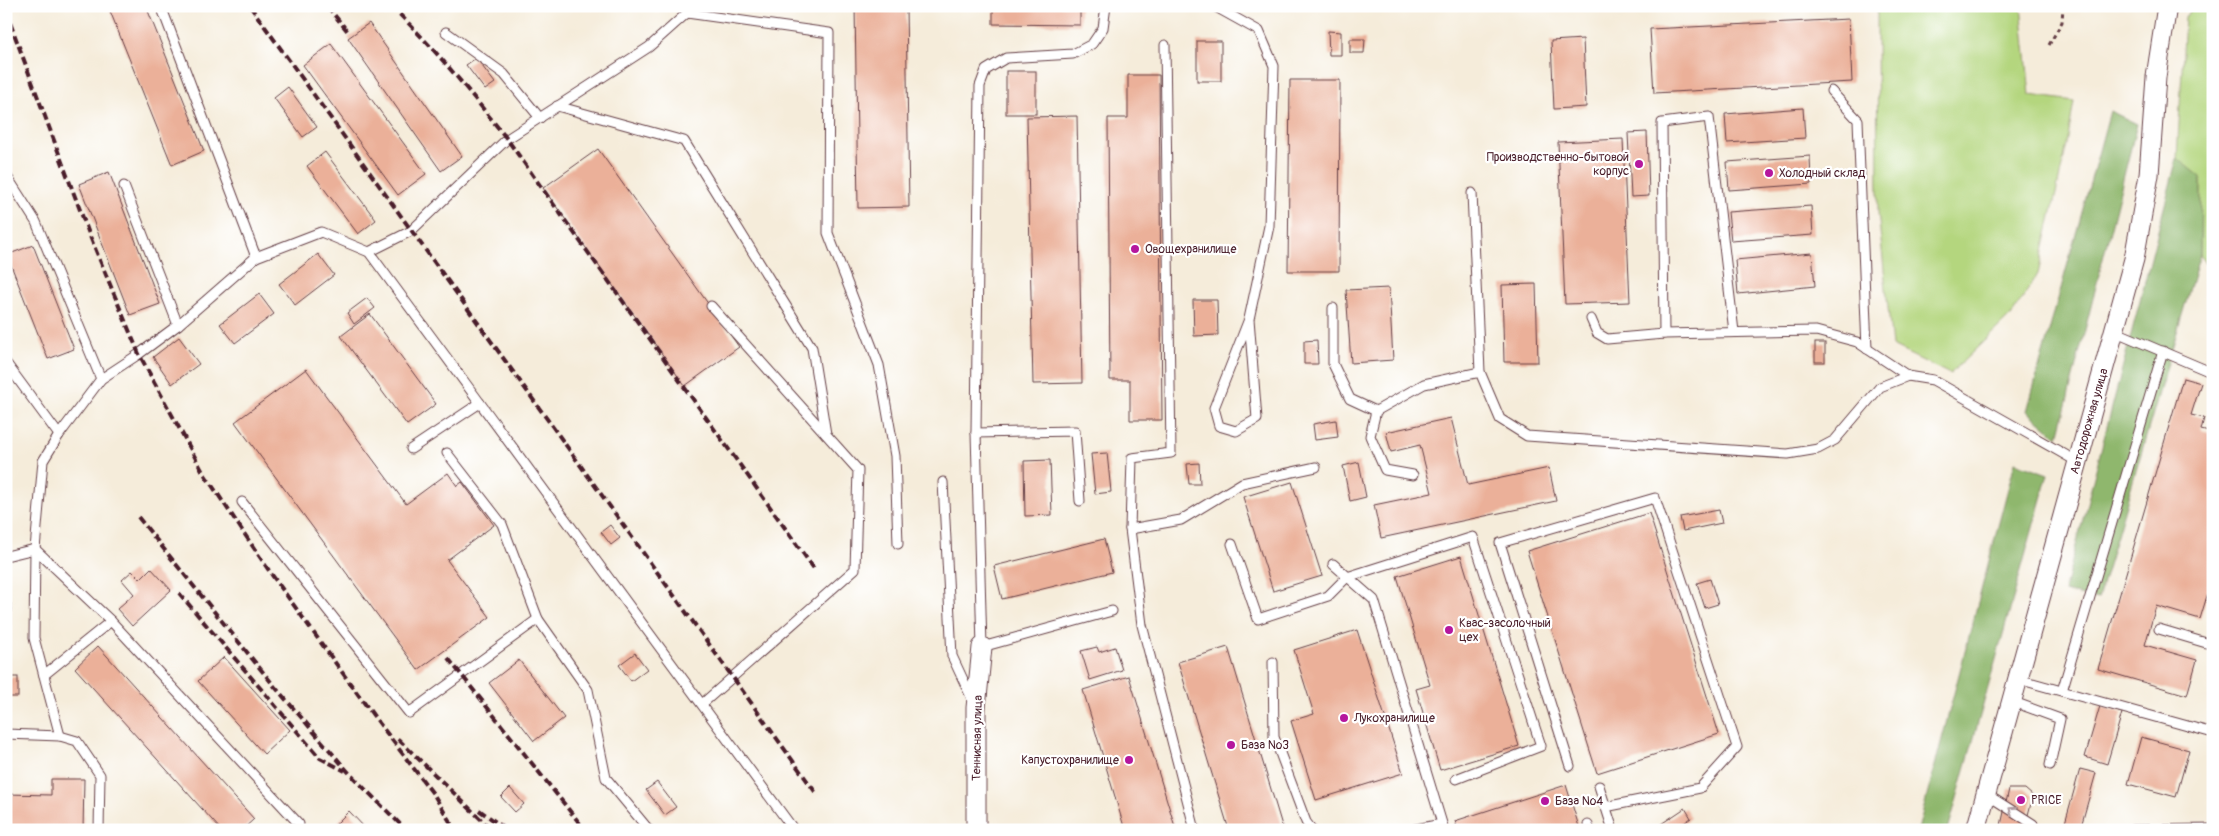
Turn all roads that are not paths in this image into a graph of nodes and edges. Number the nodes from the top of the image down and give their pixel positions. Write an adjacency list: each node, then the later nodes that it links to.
1 (161, 6): 15 (lane)
2 (1106, 6): 33 (lane)
3 (1214, 6): 18 (lane)
4 (2167, 6): 21 (street, Автодорожная улица)
5 (689, 10): 9 (lane); 45 (lane)
6 (446, 32): 10 (lane)
7 (1164, 46): 44 (lane)
8 (1831, 90): 24 (lane)
9 (557, 106): 10 (lane); 34 (lane)
10 (540, 118): 14 (lane)
11 (6, 175): 30 (lane)
12 (124, 186): 20 (lane)
13 (1472, 193): 27 (lane)
14 (369, 252): 15 (lane); 31 (lane)
15 (256, 257): 20 (lane)
16 (711, 306): 34 (lane)
17 (1333, 308): 32 (lane)
18 (1249, 319): 18 (lane)
19 (1591, 319): 23 (lane)
20 (178, 324): 30 (lane)
21 (2114, 331): 25 (lane); 38 (street, Автодорожная улица)
22 (1734, 332): 23 (lane); 23 (lane); 24 (lane)
23 (1664, 334)
24 (1867, 349): 29 (lane)
25 (2163, 351): 28 (lane); 60 (lane)
26 (6, 363): 35 (lane)
27 (1480, 372): 29 (lane); 32 (lane)
28 (2213, 373)
29 (1908, 376): 38 (lane)
30 (101, 379): 35 (lane)
31 (480, 403): 36 (lane); 62 (lane)
32 (1376, 411): 40 (lane)
33 (976, 433): 42 (lane); 56 (lane)
34 (826, 434): 62 (lane)
35 (59, 435): 47 (lane)
36 (411, 449)
37 (447, 453): 52 (lane)
38 (2078, 462): 59 (street, Автодорожная улица)
39 (1316, 467): 44 (lane)
40 (1413, 475)
41 (943, 482): 63 (lane)
42 (1080, 501)
43 (242, 502): 52 (lane)
44 (1130, 529): 80 (lane)
45 (898, 544)
46 (1232, 544): 50 (lane)
47 (35, 549): 48 (lane); 53 (lane); 58 (lane)
48 (6, 556)
49 (1333, 564): 50 (lane)
50 (1347, 577): 69 (lane); 74 (lane)
51 (1112, 610): 56 (lane)
52 (538, 619): 77 (lane)
53 (111, 621): 58 (lane); 73 (lane)
54 (2159, 629): 55 (lane)
55 (2213, 645)
56 (982, 647): 63 (street, Теннисная улица)
57 (1273, 662): 81 (lane)
58 (44, 675): 66 (lane)
59 (2018, 679): 60 (lane); 61 (street, Автодорожная улица)
60 (2062, 691): 64 (lane)
61 (2012, 701): 67 (lane); 71 (street, Автодорожная улица)
62 (702, 704): 78 (lane)
63 (976, 708): 79 (street, Теннисная улица)
64 (2213, 732)
65 (6, 734): 66 (lane)
66 (60, 736): 76 (lane)
67 (2050, 764)
68 (1570, 766): 72 (lane)
69 (1456, 779)
70 (1599, 786): 72 (lane)
71 (1986, 794): 84 (street, Автодорожная улица); 85 (lane, one-way to 71)
72 (1606, 806): 83 (lane)
73 (299, 824)
74 (1443, 827): 82 (lane)
75 (2213, 829): 86 (lane)
76 (99, 830)
77 (649, 830)
78 (794, 830)
79 (976, 830)
80 (1195, 830)
81 (1312, 830)
82 (1411, 830)
83 (1613, 830)
84 (1976, 830)
85 (2031, 830)
86 (2132, 830)

